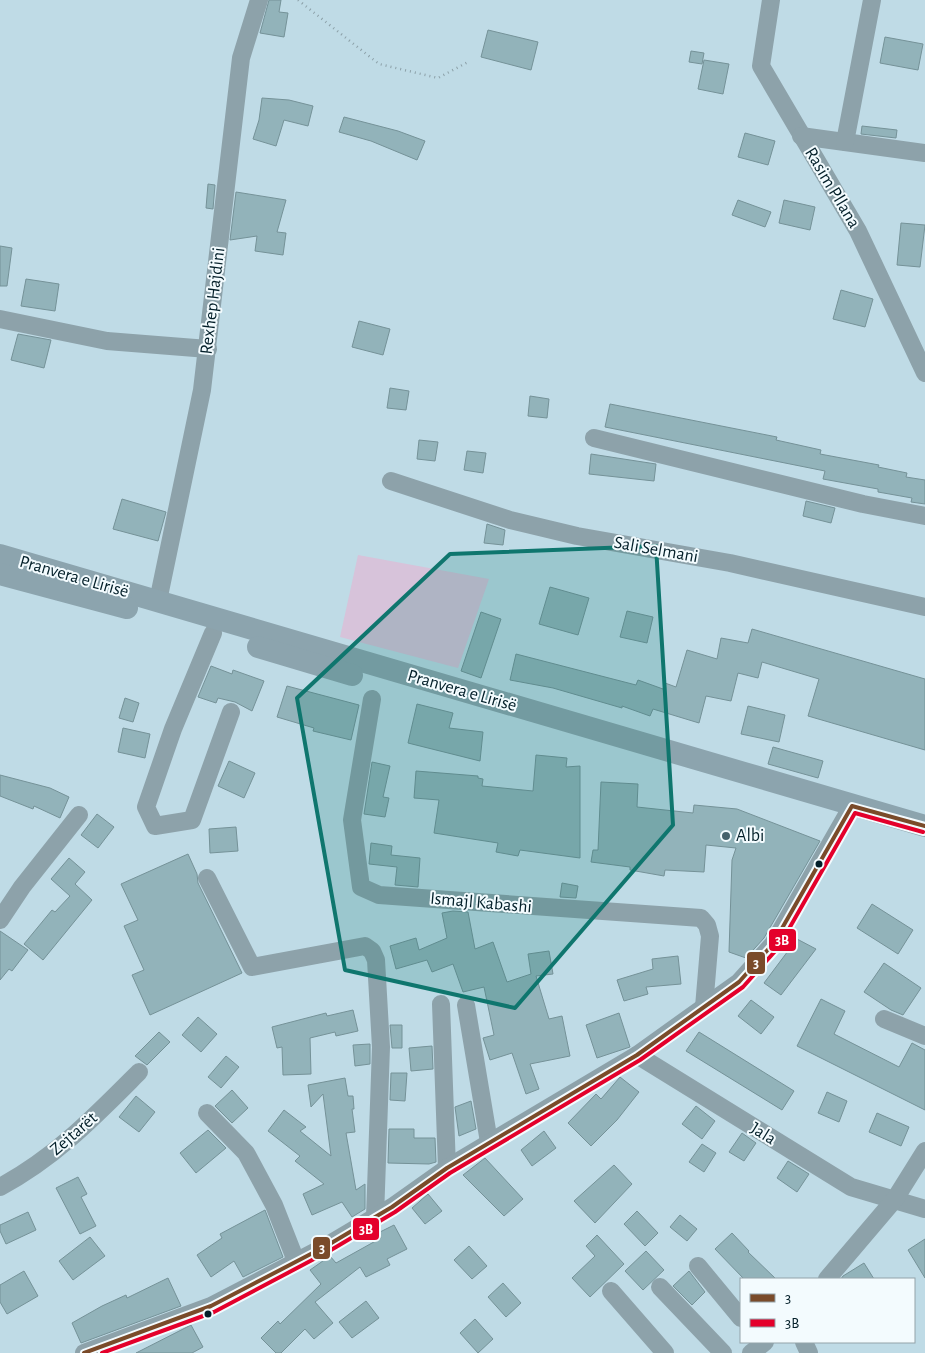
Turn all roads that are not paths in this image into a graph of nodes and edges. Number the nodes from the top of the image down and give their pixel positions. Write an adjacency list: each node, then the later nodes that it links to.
1 (259, 0): 8 (street, Rexhep Hajdini)
2 (771, 0): 4 (street, Rasim Pllana)
3 (872, 0): 5 (street)
4 (801, 136): 5 (street); 9 (street, Rasim Pllana)
5 (845, 142): 6 (street)
6 (925, 153)
7 (0, 319): 8 (street)
8 (208, 349): 16 (street, Rexhep Hajdini)
9 (919, 350): 10 (street, Rasim Pllana)
10 (925, 373)
11 (594, 438): 13 (street)
12 (391, 481): 17 (street, Sali Selmani)
13 (925, 516)
14 (0, 555): 16 (main road, Pranvera e Lirisë)
15 (0, 574): 18 (main road, Pranvera e Lirisë)
16 (158, 601): 21 (main road, Pranvera e Lirisë)
17 (925, 607)
18 (213, 633): 20 (street); 21 (main road, Pranvera e Lirisë)
19 (372, 699): 29 (street, Ismajl Kabashi)
20 (231, 712)
21 (851, 809): 23 (main road, Pranvera e Lirisë); 24 (main road, Pranvera e Lirisë); 29 (street)
22 (79, 815): 26 (street)
23 (925, 826)
24 (925, 833)
25 (207, 878): 41 (street)
26 (0, 920)
27 (441, 1004): 37 (street)
28 (466, 1005): 35 (street)
29 (704, 1007): 32 (street)
30 (884, 1019): 31 (street)
31 (925, 1036)
32 (637, 1055): 35 (street); 39 (street, Jala)
33 (139, 1072): 38 (street, Zejtarët)
34 (207, 1113): 42 (street)
35 (489, 1142): 37 (street)
36 (925, 1151): 39 (street)
37 (447, 1168): 41 (street)
38 (0, 1187)
39 (895, 1199): 40 (street, Jala); 44 (street)
40 (925, 1209)
41 (376, 1217): 42 (street)
42 (296, 1261): 48 (street)
43 (698, 1266): 47 (street)
44 (828, 1278)
45 (660, 1287): 50 (street)
46 (611, 1292): 49 (street)
47 (740, 1317)
48 (84, 1353)
49 (664, 1353)
50 (723, 1353)

